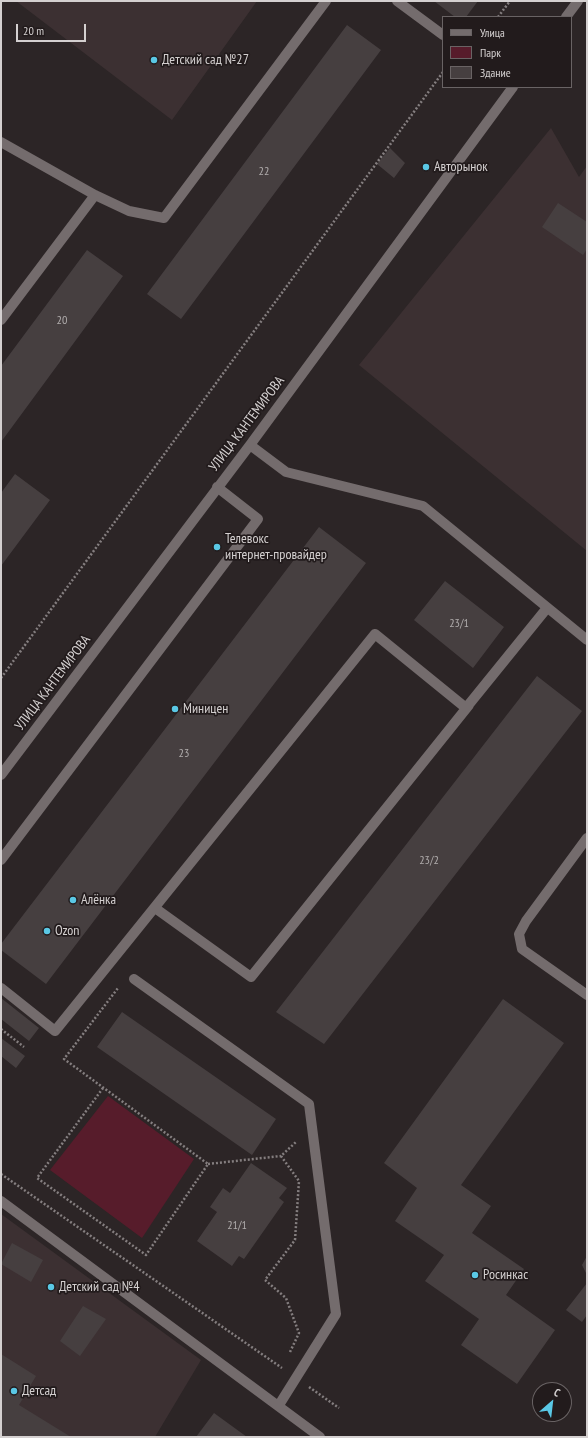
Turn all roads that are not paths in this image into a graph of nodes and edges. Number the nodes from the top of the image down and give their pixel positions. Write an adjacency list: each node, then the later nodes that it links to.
1 (326, 1): 8 (street)
2 (397, 1): 5 (street)
3 (578, 1): 4 (street)
4 (567, 16)
5 (442, 34)
6 (512, 88): 10 (street, УЛИЦА КАНТЕМИРОВА)
7 (3, 147): 8 (street)
8 (94, 195): 9 (street)
9 (1, 320)
10 (250, 445): 11 (street, УЛИЦА КАНТЕМИРОВА); 12 (street)
11 (217, 487): 15 (street, УЛИЦА КАНТЕМИРОВА); 17 (street)
12 (547, 608): 13 (street); 14 (street)
13 (587, 640)
14 (474, 699): 18 (street); 18 (street)
15 (1, 774)
16 (587, 838): 21 (street)
17 (1, 860)
18 (155, 908): 20 (street)
19 (134, 979): 23 (street)
20 (1, 988)
21 (587, 995)
22 (1, 1201): 23 (street)
23 (279, 1405): 24 (street)
24 (320, 1437)

